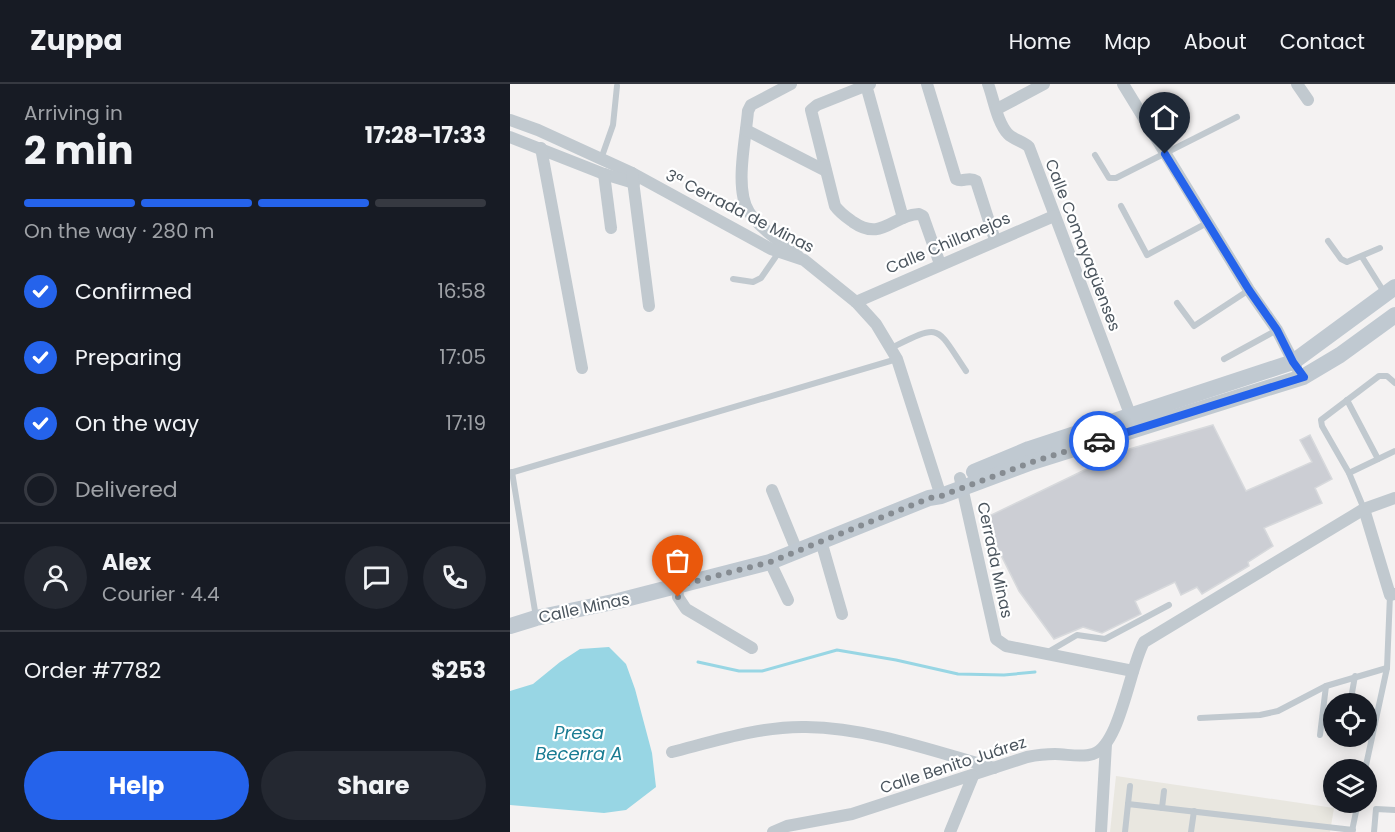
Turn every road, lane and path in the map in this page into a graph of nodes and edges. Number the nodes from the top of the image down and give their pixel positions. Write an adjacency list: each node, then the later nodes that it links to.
1 (791, 84): 13 (street)
2 (927, 84): 27 (street)
3 (988, 84): 10 (street, Calle Comayagüenses)
4 (1042, 84): 10 (street)
5 (1123, 84): 16 (street)
6 (1298, 84): 9 (street)
7 (868, 85): 19 (street); 24 (street)
8 (617, 86): 18 (lane)
9 (1308, 100)
10 (997, 109): 23 (street, Calle Comayagüenses)
11 (1237, 117): 16 (lane)
12 (510, 120): 18 (street, 3ª Cerrada de Minas)
13 (746, 130): 19 (street); 32 (street)
14 (510, 137): 15 (street)
15 (541, 148): 20 (street); 45 (street)
16 (1165, 154): 17 (lane); 25 (street)
17 (1095, 155)
18 (601, 159): 21 (street, 3ª Cerrada de Minas)
19 (826, 171): 24 (street)
20 (604, 174): 21 (street); 26 (street)
21 (633, 178): 30 (street, 3ª Cerrada de Minas); 39 (street)
22 (1121, 206): 25 (lane)
23 (1054, 216): 27 (street, Calle Chillanejos); 50 (street, Calle Comayagüenses)
24 (903, 218): 33 (street)
25 (1207, 223): 35 (street)
26 (611, 228)
27 (995, 240): 33 (street, Calle Chillanejos)
28 (1328, 241): 31 (lane)
29 (1380, 248): 31 (lane)
30 (779, 252): 32 (street, 3ª Cerrada de Minas); 34 (lane)
31 (1362, 257): 36 (lane)
32 (804, 260): 37 (street, 3ª Cerrada de Minas)
33 (940, 264): 37 (street, Calle Chillanejos)
34 (733, 279)
35 (1249, 290): 38 (lane); 41 (street)
36 (1390, 291): 40 (street); 44 (street, Calle Minas)
37 (856, 302): 42 (street, 3ª Cerrada de Minas)
38 (1177, 303)
39 (649, 306)
40 (1395, 315): 47 (street, Calle Minas)
41 (1277, 330): 43 (lane); 44 (street)
42 (894, 354): 46 (lane); 53 (lane); 57 (street, 3ª Cerrada de Minas)
43 (1224, 359)
44 (1293, 362): 47 (street); 50 (street, Calle Minas)
45 (582, 368)
46 (966, 371)
47 (1304, 377): 50 (street, Calle Minas)
48 (1395, 383): 49 (lane)
49 (1347, 400): 52 (lane); 54 (lane)
50 (1133, 423): 55 (street, Calle Minas)
51 (1395, 451): 52 (lane)
52 (1378, 459): 54 (lane)
53 (511, 473): 68 (lane)
54 (1349, 473): 59 (lane)
55 (962, 483): 57 (street, Calle Minas); 71 (street, Cerrada Minas)
56 (772, 490): 61 (street)
57 (934, 494): 60 (street, Calle Minas)
58 (1395, 498): 59 (street)
59 (1364, 509): 64 (street); 73 (street)
60 (821, 541): 61 (street, Calle Minas); 67 (street)
61 (796, 551): 62 (street, Calle Minas)
62 (770, 562): 63 (street, Calle Minas); 65 (street)
63 (677, 586): 68 (street, Calle Minas); 70 (street)
64 (1393, 595): 72 (lane)
65 (788, 600)
66 (1169, 605): 71 (lane)
67 (842, 614)
68 (536, 618): 69 (street, Calle Minas)
69 (510, 626)
70 (752, 648)
71 (1045, 654): 73 (street)
72 (1387, 668): 74 (lane); 81 (lane)
73 (1133, 671): 79 (street)
74 (1355, 676): 75 (lane); 76 (lane)
75 (1326, 686): 77 (lane); 78 (lane)
76 (1352, 693)
77 (1200, 718)
78 (1320, 735)
79 (1106, 744): 82 (street, Calle Benito Juárez); 95 (street)
80 (672, 752): 82 (street)
81 (1367, 759)
82 (994, 768): 83 (street, Calle Benito Juárez)
83 (973, 776): 93 (street, Calle Benito Juárez); 94 (street)
84 (1130, 786): 86 (lane)
85 (1164, 791): 87 (lane)
86 (1128, 804): 87 (lane); 96 (lane)
87 (1162, 808): 89 (lane)
88 (1395, 810): 98 (lane)
89 (1194, 811): 91 (lane); 97 (lane)
90 (1356, 813): 92 (lane)
91 (1311, 829): 92 (lane)
92 (1352, 831)
93 (773, 832)
94 (950, 832)
95 (1101, 832)
96 (1125, 832)
97 (1191, 832)
98 (1374, 832)

